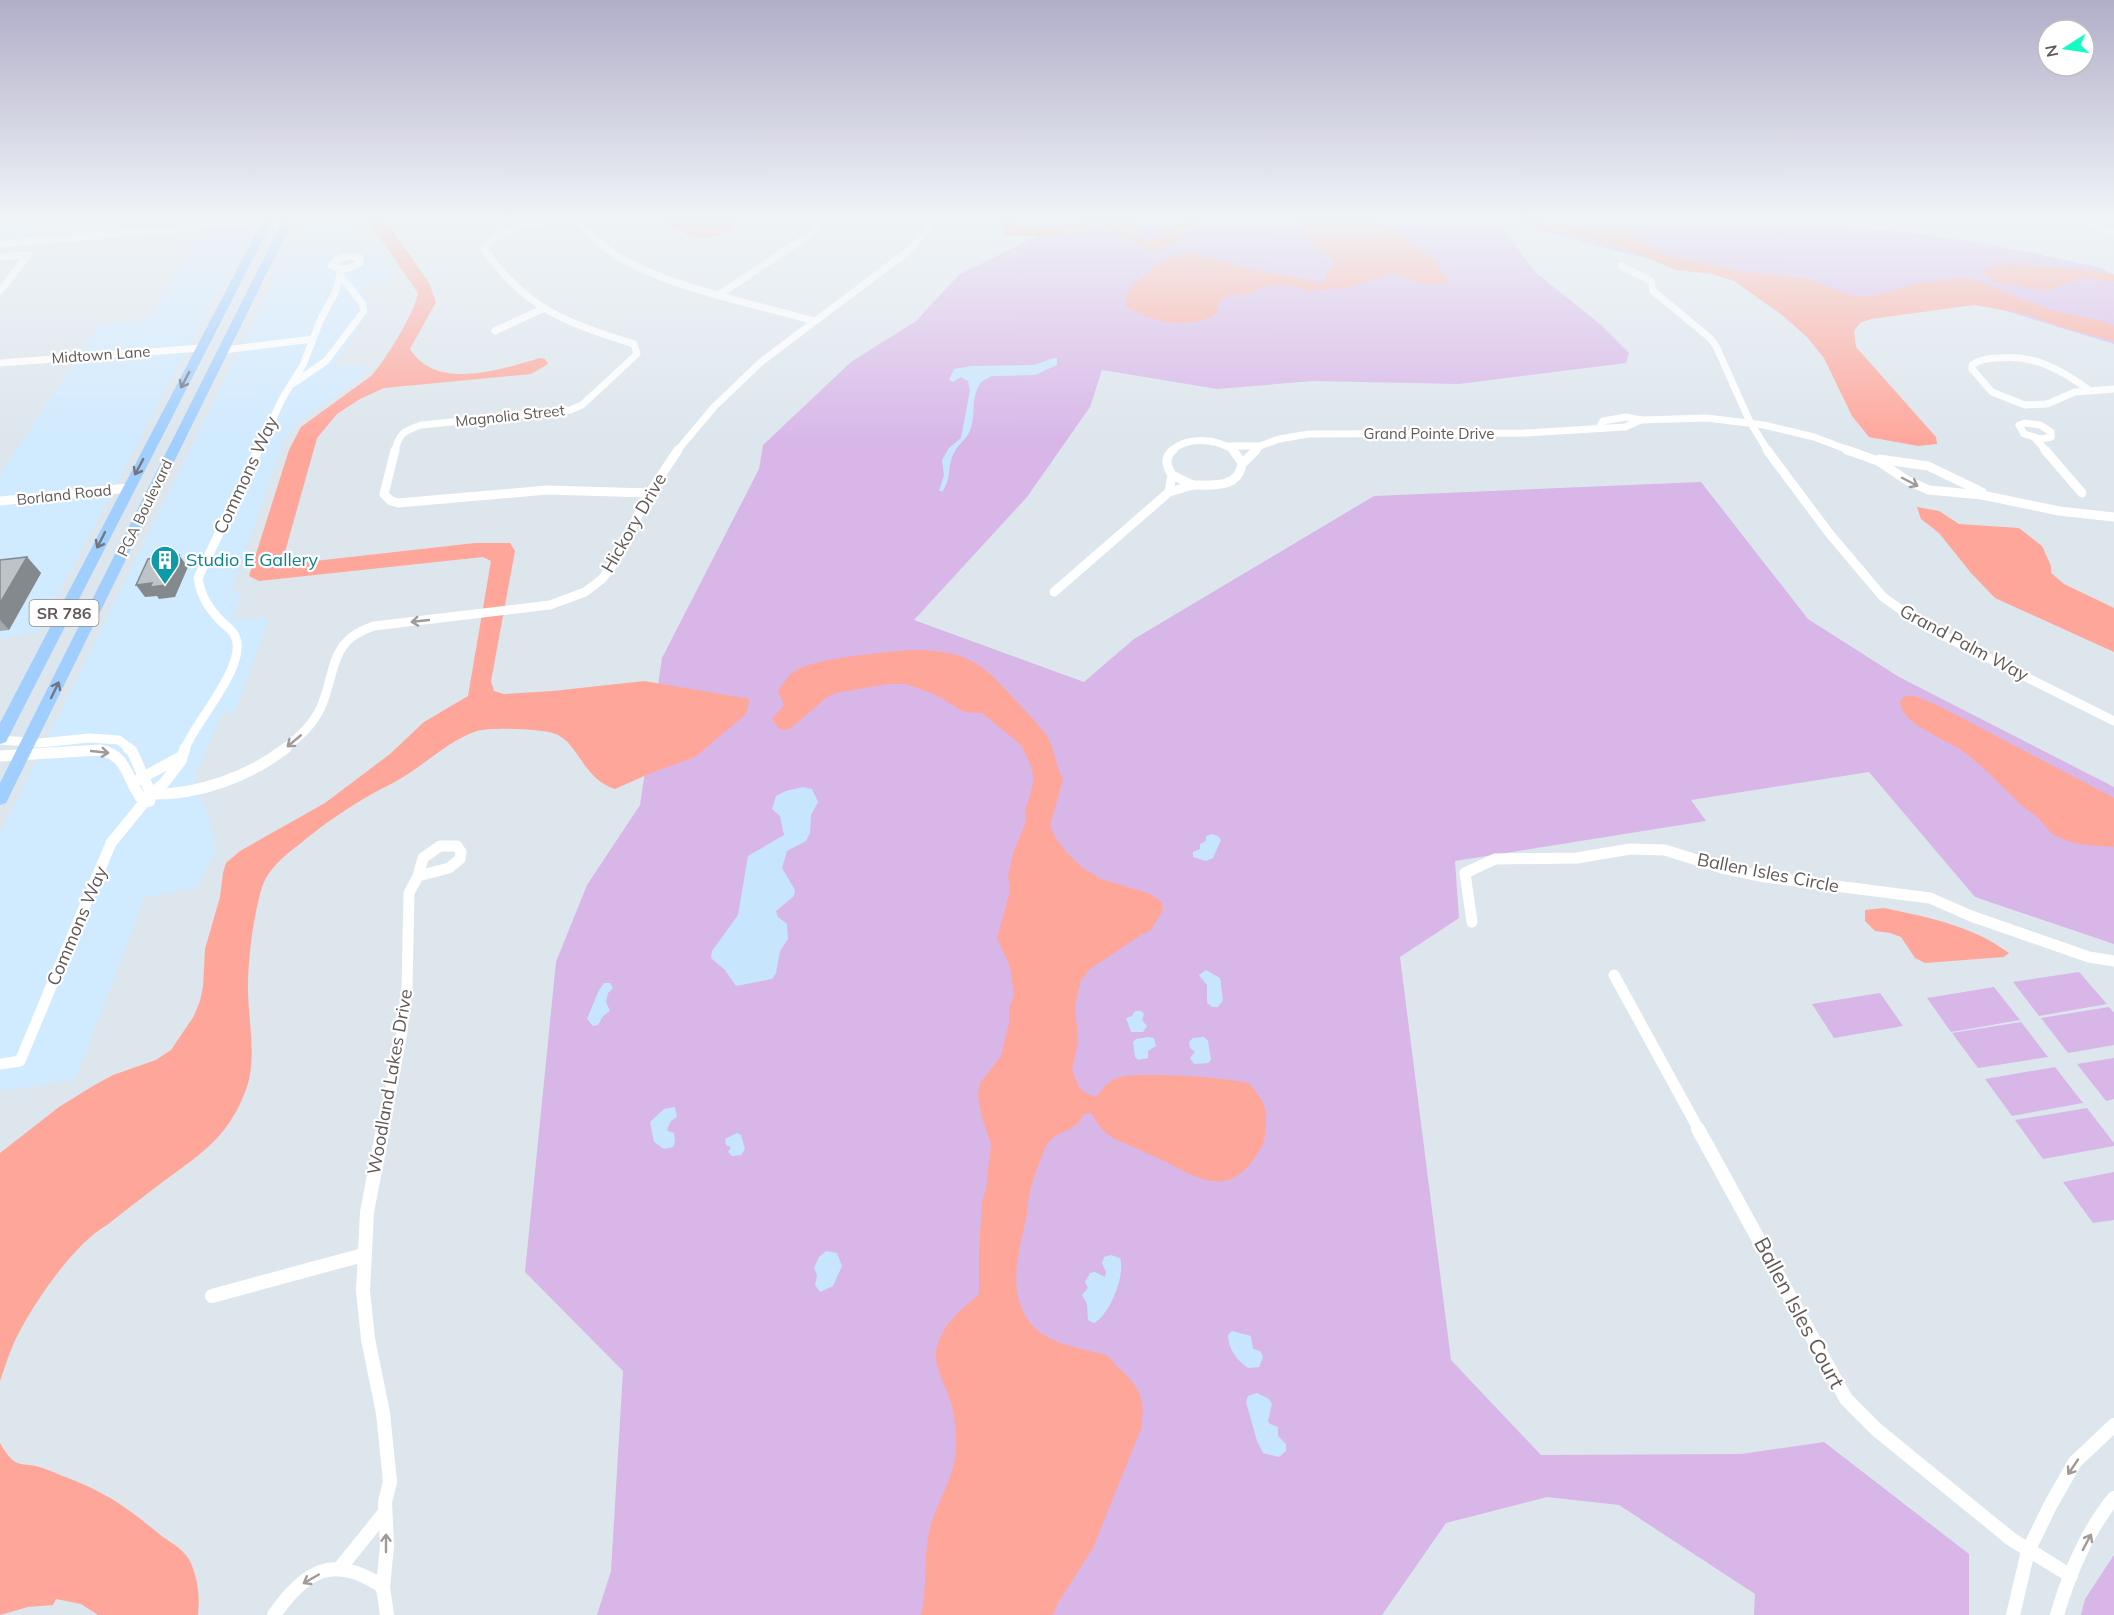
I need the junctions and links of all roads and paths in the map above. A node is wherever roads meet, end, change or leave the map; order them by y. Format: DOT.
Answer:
graph roads {
  1 [pos="231,291"];
  2 [pos="242,291"];
  3 [pos="252,291"];
  4 [pos="336,291"];
  5 [pos="354,291"];
  6 [pos="517,291"];
  7 [pos="711,291"];
  8 [pos="724,291"];
  9 [pos="854,291"];
  10 [pos="1653,291"];
  11 [pos="720,294"];
  12 [pos="542,309"];
  13 [pos="814,321"];
  14 [pos="495,331"];
  15 [pos="313,339"];
  16 [pos="225,347"];
  17 [pos="201,348"];
  18 [pos="0,363"];
  19 [pos="291,385"];
  20 [pos="2114,389"];
  21 [pos="2089,390"];
  22 [pos="2025,405"];
  23 [pos="188,422"];
  24 [pos="1750,422"];
  25 [pos="2030,423"];
  26 [pos="2035,438"];
  27 [pos="1224,445"];
  28 [pos="1260,446"];
  29 [pos="1859,454"];
  30 [pos="1242,464"];
  31 [pos="1172,475"];
  32 [pos="1193,485"];
  33 [pos="128,488"];
  34 [pos="1169,492"];
  35 [pos="2082,493"];
  36 [pos="649,494"];
  37 [pos="1994,497"];
  38 [pos="0,501"];
  39 [pos="2114,517"];
  40 [pos="1054,591"];
  41 [pos="2114,721"];
  42 [pos="0,739"];
  43 [pos="26,748"];
  44 [pos="183,755"];
  45 [pos="0,756"];
  46 [pos="142,778"];
  47 [pos="131,784"];
  48 [pos="147,798"];
  49 [pos="0,800"];
  50 [pos="418,876"];
  51 [pos="1472,922"];
  52 [pos="2114,961"];
  53 [pos="1614,975"];
  54 [pos="0,1065"];
  55 [pos="363,1255"];
  56 [pos="212,1296"];
  57 [pos="2114,1425"];
  58 [pos="2114,1498"];
  59 [pos="385,1512"];
  60 [pos="2028,1551"];
  61 [pos="340,1568"];
  62 [pos="2071,1576"];
  63 [pos="383,1587"];
  64 [pos="274,1615"];
  65 [pos="387,1615"];
  66 [pos="2013,1615"];
  67 [pos="2057,1615"];
  1 -- 17 [label="main road, PGA Boulevard / SR 786"];
  2 -- 16 [label="main road"];
  3 -- 16 [label="main road, PGA Boulevard / SR 786"];
  4 -- 15 [label="street, Commons Way"];
  5 -- 19 [label="street, Commons Way"];
  6 -- 12 [label="street, Magnolia Street"];
  7 -- 11 [label="street"];
  8 -- 11 [label="street"];
  9 -- 13 [label="street, Hickory Drive"];
  10 -- 24 [label="street, Grand Palm Way"];
  11 -- 13 [label="street"];
  12 -- 14 [label="street"];
  12 -- 36 [label="street, Magnolia Street"];
  13 -- 36 [label="street, Hickory Drive"];
  15 -- 16 [label="street"];
  15 -- 19 [label="street, Commons Way"];
  16 -- 23 [label="main road, PGA Boulevard / SR 786"];
  17 -- 18 [label="street, Midtown Lane"];
  17 -- 23 [label="main road"];
  17 -- 33 [label="main road, PGA Boulevard / SR 786, one-way"];
  19 -- 44 [label="street, Commons Way"];
  20 -- 21 [label="street"];
  21 -- 22 [label="street"];
  21 -- 22 [label="street"];
  22 -- 25 [label="street"];
  43 -- 23 [label="main road, PGA Boulevard / SR 786, one-way"];
  24 -- 28 [label="street, Grand Pointe Drive"];
  24 -- 29 [label="street, Grand Pointe Drive"];
  24 -- 41 [label="street, Grand Palm Way"];
  25 -- 26 [label="street"];
  25 -- 26 [label="street"];
  26 -- 35 [label="street"];
  27 -- 28 [label="street, Grand Pointe Drive"];
  27 -- 30 [label="street"];
  27 -- 31 [label="street, Grand Pointe Drive"];
  28 -- 30 [label="street, Grand Pointe Drive"];
  29 -- 37 [label="street"];
  29 -- 37 [label="street, one-way"];
  30 -- 32 [label="street, Grand Pointe Drive"];
  31 -- 32 [label="street, Grand Pointe Drive"];
  31 -- 34 [label="street, Grand Pointe Drive"];
  32 -- 34 [label="street, Grand Pointe Drive"];
  33 -- 38 [label="street, Borland Road"];
  33 -- 42 [label="main road, PGA Boulevard / SR 786, one-way"];
  34 -- 40 [label="street, Grand Pointe Drive"];
  36 -- 48 [label="street, Hickory Drive, one-way"];
  37 -- 39 [label="street"];
  42 -- 43 [label="street"];
  43 -- 45 [label="street"];
  43 -- 46 [label="street"];
  43 -- 47 [label="street, one-way"];
  43 -- 49 [label="main road, PGA Boulevard / SR 786"];
  44 -- 46 [label="street"];
  44 -- 48 [label="street, Commons Way"];
  46 -- 47 [label="street"];
  46 -- 48 [label="street"];
  47 -- 48 [label="street"];
  48 -- 54 [label="street, Commons Way"];
  50 -- 55 [label="street, Woodland Lakes Drive"];
  51 -- 52 [label="street, Ballen Isles Circle"];
  53 -- 60 [label="street, Ballen Isles Court"];
  55 -- 56 [label="street"];
  55 -- 59 [label="street, Woodland Lakes Drive"];
  57 -- 60 [label="street, one-way"];
  62 -- 58 [label="street, one-way"];
  59 -- 61 [label="street, Woodland Lakes Drive"];
  63 -- 59 [label="street, Woodland Lakes Drive, one-way"];
  60 -- 62 [label="street, Ballen Isles Court"];
  60 -- 66 [label="street"];
  61 -- 63 [label="street"];
  61 -- 64 [label="street, one-way"];
  62 -- 67 [label="street"];
  63 -- 65 [label="street, Woodland Lakes Drive"];
}
